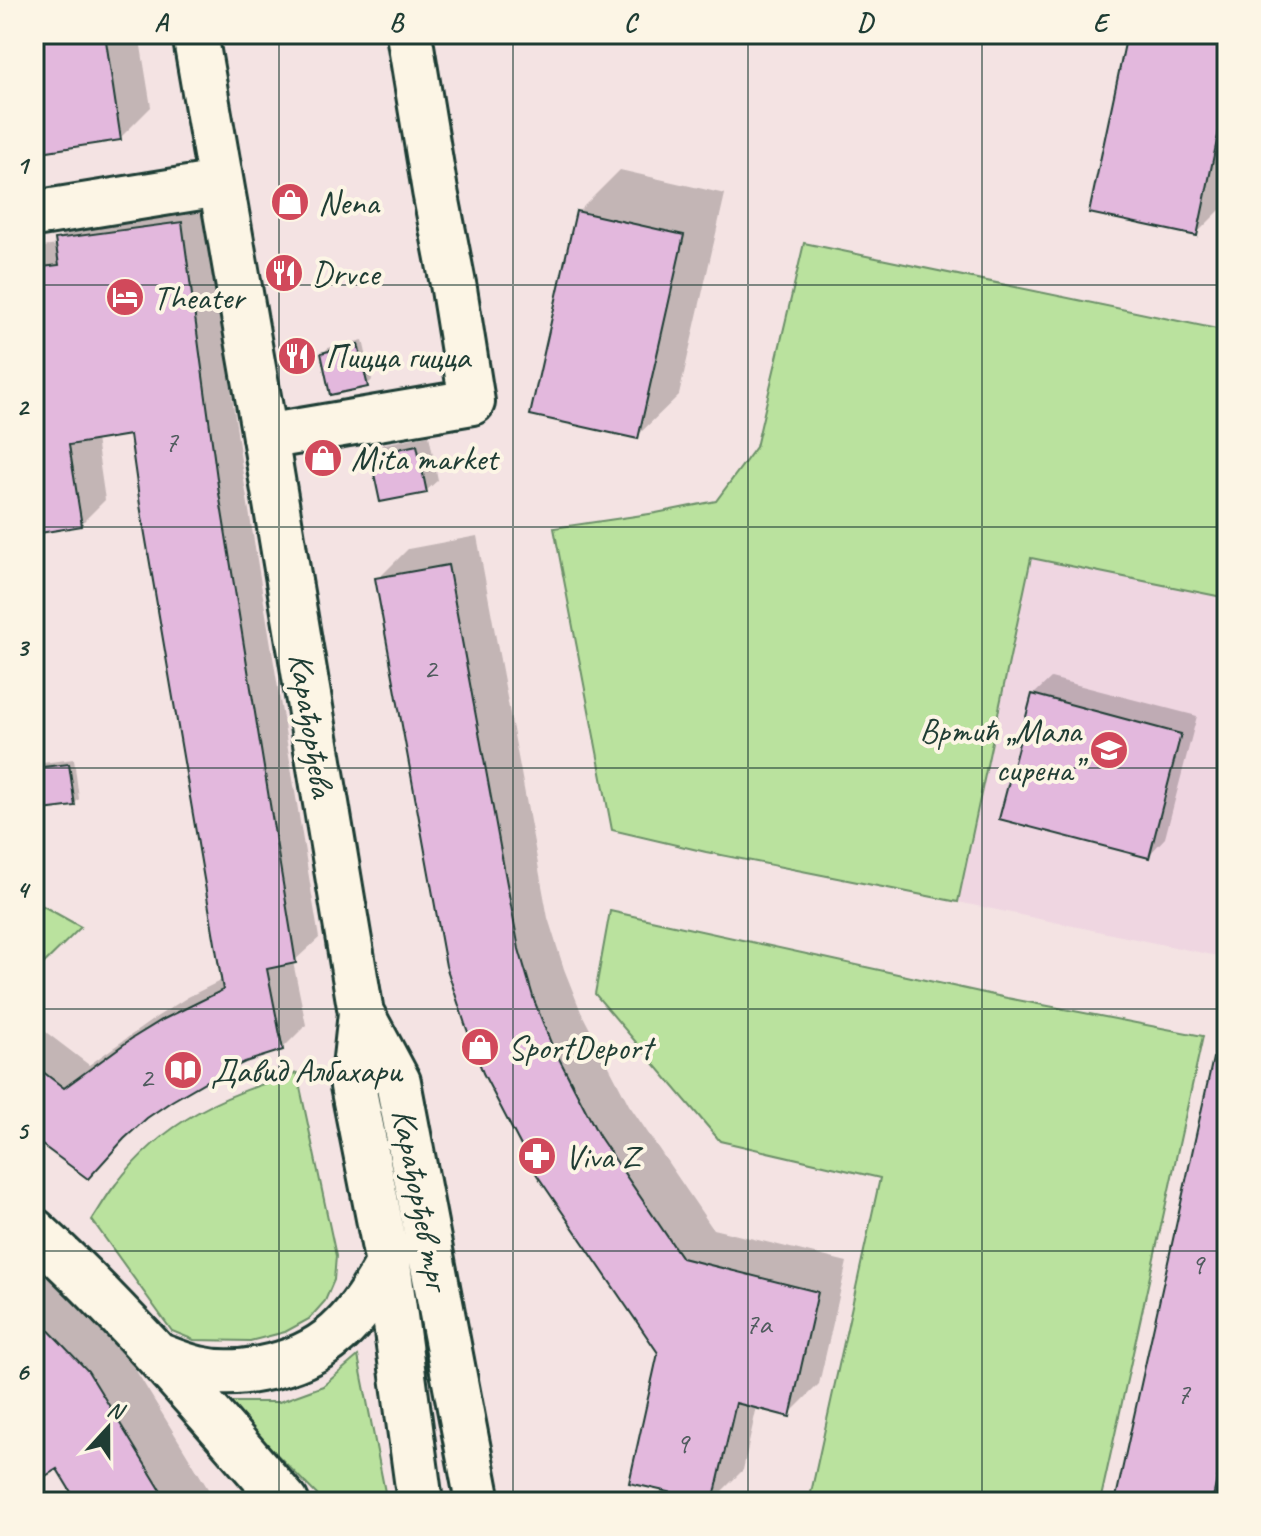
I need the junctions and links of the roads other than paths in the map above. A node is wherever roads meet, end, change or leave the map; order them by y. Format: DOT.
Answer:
graph roads {
  1 [pos="195,34"];
  2 [pos="409,34"];
  3 [pos="219,184"];
  4 [pos="34,214"];
  5 [pos="265,437"];
  6 [pos="361,1013"];
  7 [pos="37,1234"];
  8 [pos="388,1264"];
  9 [pos="157,1355"];
  10 [pos="286,1502"];
  11 [pos="420,1502"];
  12 [pos="478,1502"];
  1 -- 3 [label="main road, Карађорђева"];
  2 -- 5 [label="main road"];
  3 -- 4 [label="main road"];
  3 -- 5 [label="main road, Карађорђева"];
  5 -- 6 [label="main road, Карађорђева"];
  6 -- 8 [label="main road, Карађорђев трг"];
  6 -- 12 [label="main road, Карађорђев трг"];
  7 -- 9 [label="main road"];
  8 -- 9 [label="main road"];
  8 -- 11 [label="main road, Карађорђев трг"];
  9 -- 10 [label="main road"];
}
